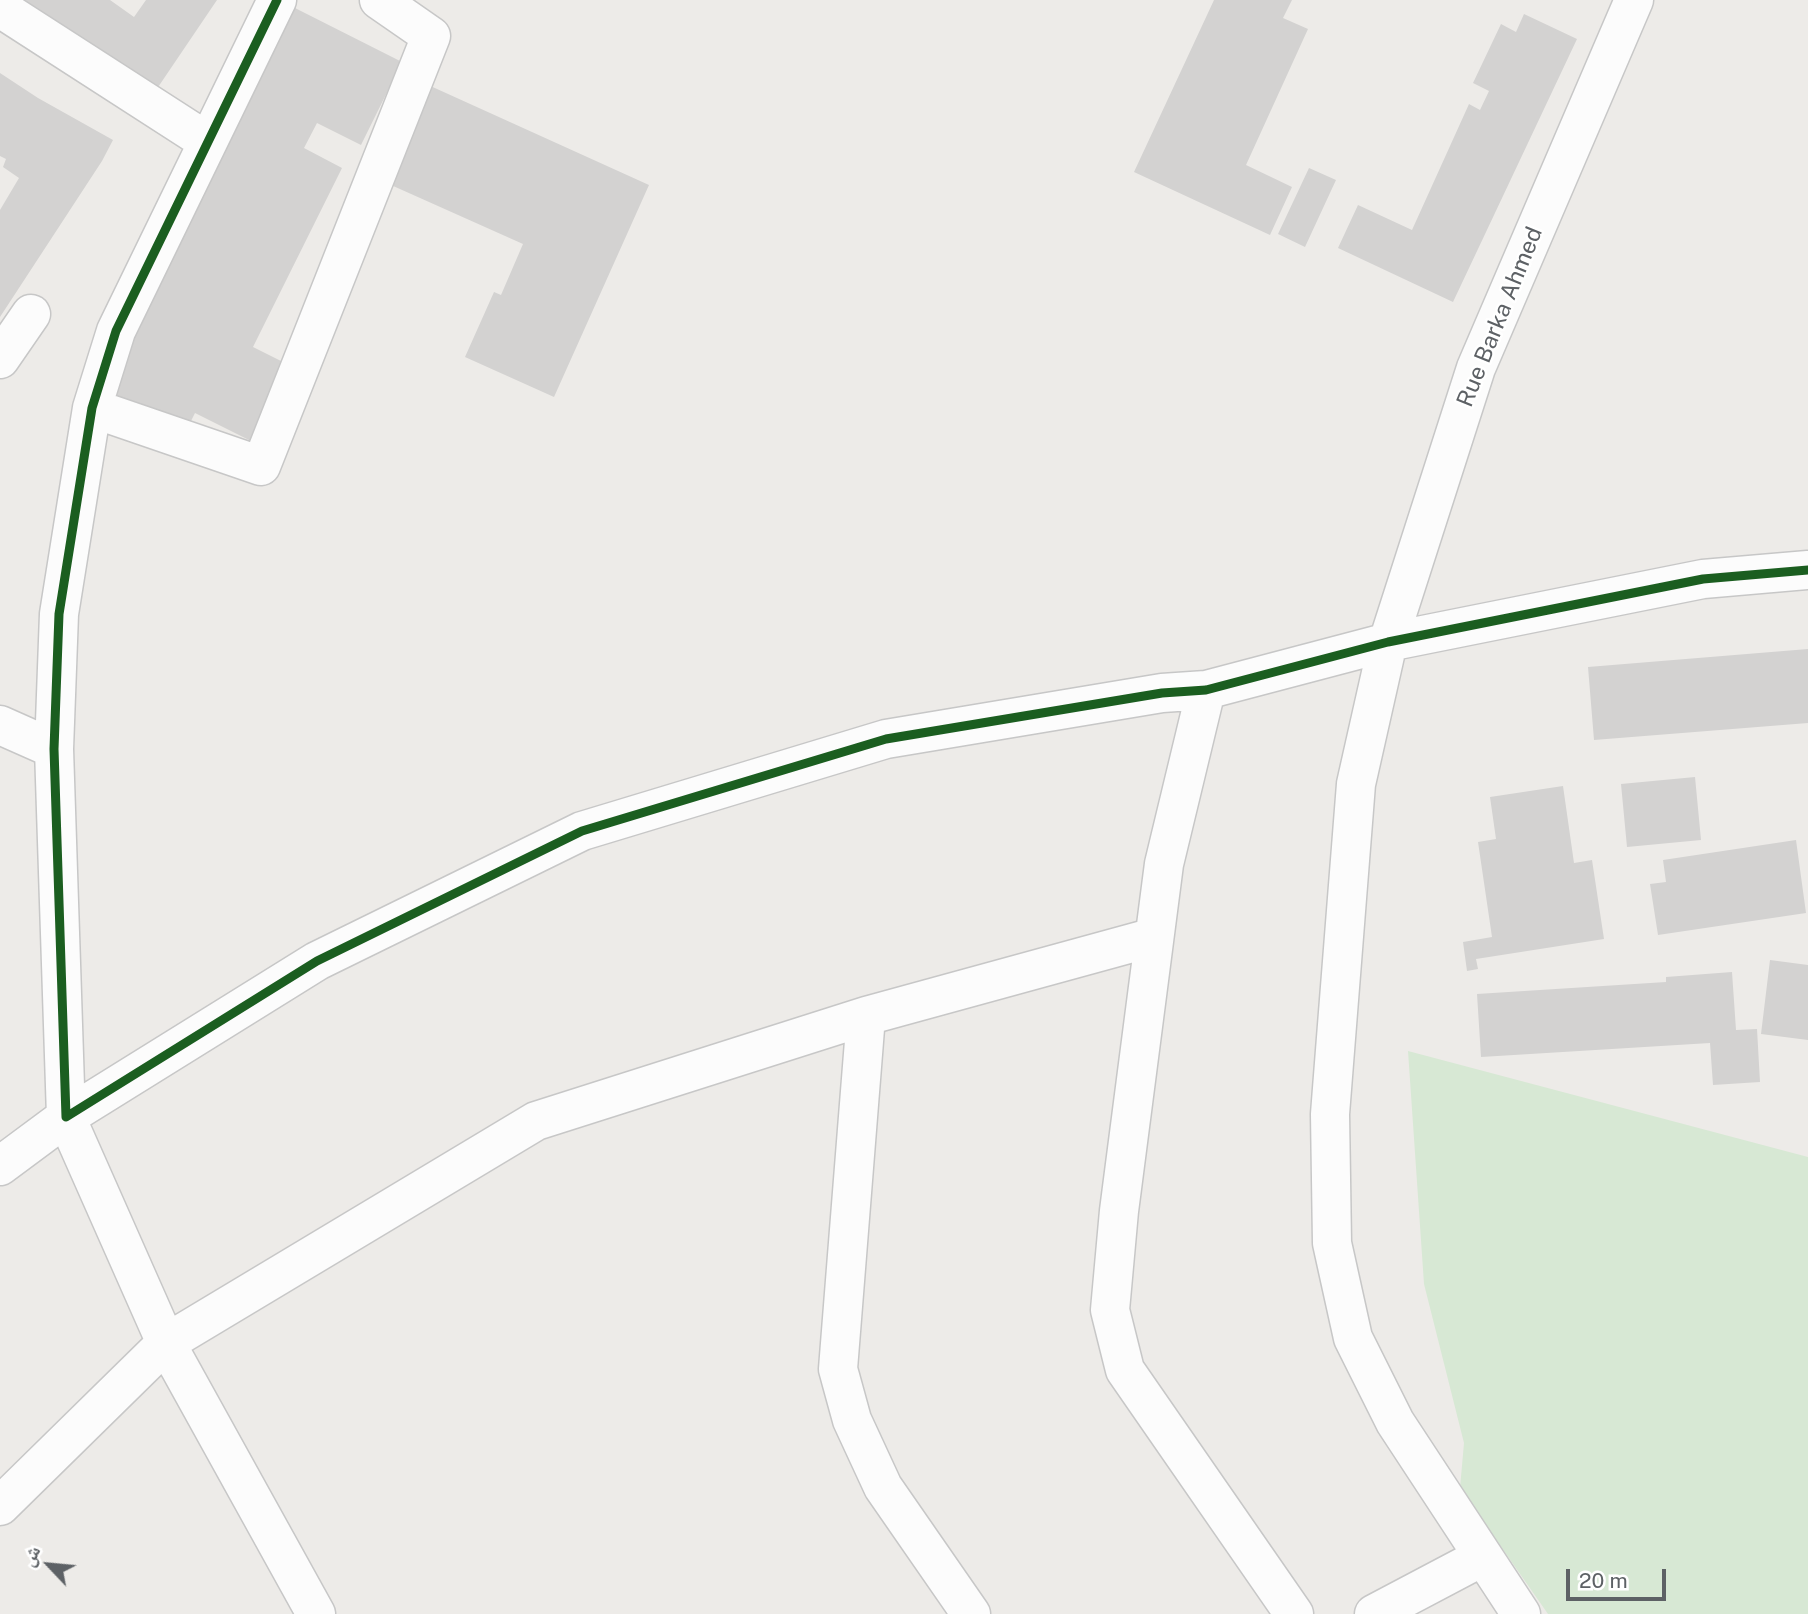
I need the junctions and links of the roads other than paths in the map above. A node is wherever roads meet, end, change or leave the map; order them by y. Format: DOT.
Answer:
graph roads {
  1 [pos="277,0"];
  2 [pos="379,0"];
  3 [pos="1634,0"];
  4 [pos="0,8"];
  5 [pos="208,142"];
  6 [pos="31,314"];
  7 [pos="0,359"];
  8 [pos="92,408"];
  9 [pos="1808,570"];
  10 [pos="1388,642"];
  11 [pos="1206,690"];
  12 [pos="0,724"];
  13 [pos="54,749"];
  14 [pos="1154,937"];
  15 [pos="866,1016"];
  16 [pos="66,1117"];
  17 [pos="0,1166"];
  18 [pos="166,1343"];
  19 [pos="0,1507"];
  20 [pos="1482,1557"];
  21 [pos="304,1608"];
  22 [pos="971,1614"];
  23 [pos="1294,1614"];
  24 [pos="1374,1614"];
  25 [pos="1521,1614"];
  1 -- 5 [label="street"];
  2 -- 8 [label="street"];
  3 -- 10 [label="street, Rue Barka Ahmed"];
  4 -- 5 [label="street"];
  5 -- 8 [label="street"];
  6 -- 7 [label="street"];
  8 -- 13 [label="street"];
  9 -- 10 [label="street"];
  10 -- 11 [label="street"];
  10 -- 20 [label="street, Rue Barka Ahmed"];
  11 -- 14 [label="street"];
  11 -- 16 [label="street"];
  12 -- 13 [label="street"];
  13 -- 16 [label="street"];
  14 -- 15 [label="street"];
  14 -- 23 [label="street"];
  15 -- 18 [label="street"];
  15 -- 22 [label="street"];
  16 -- 17 [label="street"];
  16 -- 18 [label="street"];
  18 -- 19 [label="street"];
  18 -- 21 [label="street"];
  20 -- 24 [label="street"];
  20 -- 25 [label="street, Rue Barka Ahmed"];
}
